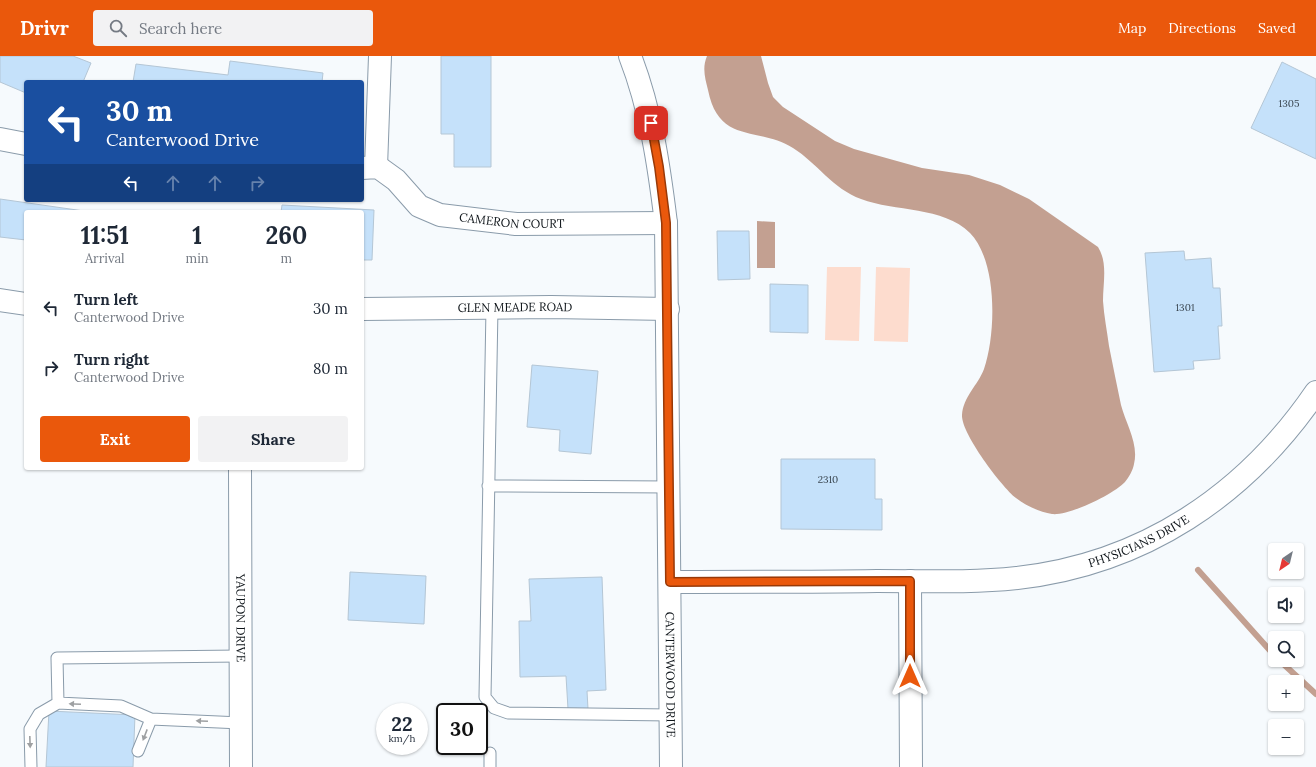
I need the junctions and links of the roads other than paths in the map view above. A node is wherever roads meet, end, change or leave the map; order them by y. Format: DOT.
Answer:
graph roads {
  1 [pos="380,56"];
  2 [pos="630,56"];
  3 [pos="0,139"];
  4 [pos="24,144"];
  5 [pos="369,167"];
  6 [pos="666,223"];
  7 [pos="0,300"];
  8 [pos="24,304"];
  9 [pos="492,308"];
  10 [pos="364,309"];
  11 [pos="668,309"];
  12 [pos="1316,392"];
  13 [pos="240,470"];
  14 [pos="488,486"];
  15 [pos="669,487"];
  16 [pos="910,581"];
  17 [pos="670,582"];
  18 [pos="240,656"];
  19 [pos="58,703"];
  20 [pos="671,715"];
  21 [pos="151,719"];
  22 [pos="241,723"];
  23 [pos="138,751"];
  24 [pos="490,753"];
  25 [pos="31,767"];
  26 [pos="241,767"];
  27 [pos="490,767"];
  28 [pos="671,767"];
  29 [pos="911,767"];
  1 -- 5 [label="street, CAMERON COURT"];
  2 -- 6 [label="street, CANTERWOOD DRIVE"];
  3 -- 4 [label="street"];
  5 -- 6 [label="street, CAMERON COURT"];
  6 -- 11 [label="street, CANTERWOOD DRIVE"];
  7 -- 8 [label="street"];
  9 -- 10 [label="street, GLEN MEADE ROAD"];
  9 -- 11 [label="street, GLEN MEADE ROAD"];
  9 -- 14 [label="lane"];
  11 -- 15 [label="street, CANTERWOOD DRIVE"];
  12 -- 16 [label="street, PHYSICIANS DRIVE"];
  13 -- 18 [label="street, YAUPON DRIVE"];
  14 -- 15 [label="lane"];
  14 -- 20 [label="lane"];
  15 -- 17 [label="street, CANTERWOOD DRIVE"];
  16 -- 17 [label="street"];
  16 -- 29 [label="street"];
  17 -- 20 [label="street, CANTERWOOD DRIVE"];
  18 -- 19 [label="lane"];
  18 -- 22 [label="street, YAUPON DRIVE"];
  21 -- 19 [label="lane, one-way"];
  19 -- 25 [label="lane, one-way"];
  20 -- 28 [label="street, CANTERWOOD DRIVE"];
  22 -- 21 [label="lane, one-way"];
  21 -- 23 [label="lane, one-way"];
  22 -- 26 [label="street, YAUPON DRIVE"];
  24 -- 27 [label="lane"];
}
